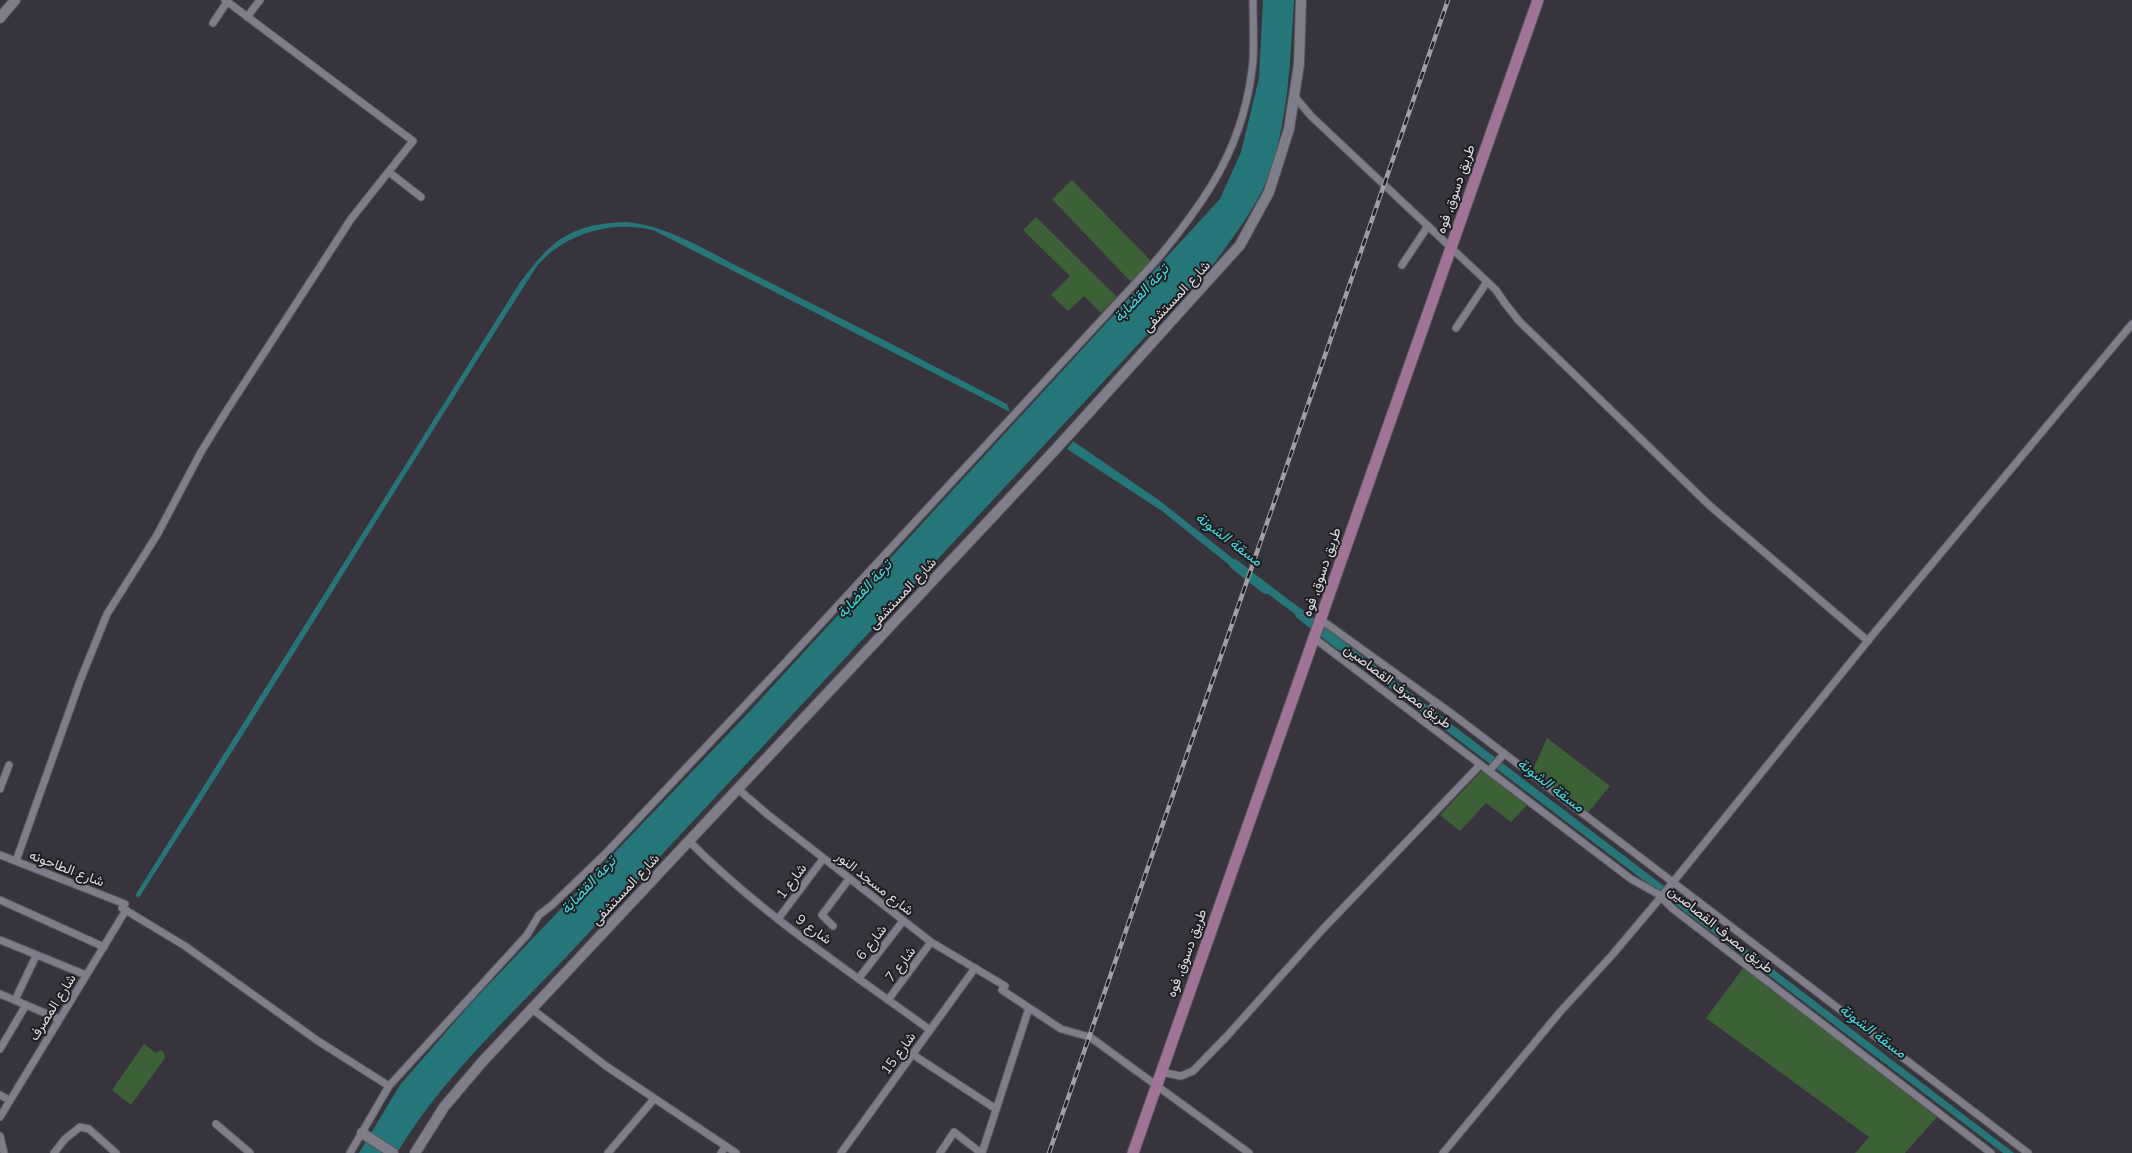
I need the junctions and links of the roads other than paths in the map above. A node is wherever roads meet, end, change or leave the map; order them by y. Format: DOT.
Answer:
graph roads {
  1 [pos="15,0"];
  2 [pos="239,0"];
  3 [pos="260,0"];
  4 [pos="1253,0"];
  5 [pos="1301,0"];
  6 [pos="1538,0"];
  7 [pos="226,1"];
  8 [pos="234,7"];
  9 [pos="248,17"];
  10 [pos="0,18"];
  11 [pos="213,23"];
  12 [pos="1296,97"];
  13 [pos="389,172"];
  14 [pos="421,197"];
  15 [pos="1428,226"];
  16 [pos="1451,246"];
  17 [pos="1402,265"];
  18 [pos="1487,282"];
  19 [pos="2132,324"];
  20 [pos="1456,328"];
  21 [pos="1320,619"];
  22 [pos="1314,638"];
  23 [pos="1868,641"];
  24 [pos="1436,702"];
  25 [pos="1423,721"];
  26 [pos="1504,754"];
  27 [pos="9,765"];
  28 [pos="1480,765"];
  29 [pos="1489,771"];
  30 [pos="0,789"];
  31 [pos="738,789"];
  32 [pos="689,841"];
  33 [pos="0,855"];
  34 [pos="823,859"];
  35 [pos="16,861"];
  36 [pos="849,879"];
  37 [pos="1673,881"];
  38 [pos="1661,896"];
  39 [pos="0,900"];
  40 [pos="124,907"];
  41 [pos="778,918"];
  42 [pos="903,921"];
  43 [pos="833,926"];
  44 [pos="1,942"];
  45 [pos="931,942"];
  46 [pos="104,947"];
  47 [pos="36,956"];
  48 [pos="975,968"];
  49 [pos="86,976"];
  50 [pos="859,978"];
  51 [pos="0,994"];
  52 [pos="15,1000"];
  53 [pos="888,1000"];
  54 [pos="26,1005"];
  55 [pos="1029,1008"];
  56 [pos="532,1009"];
  57 [pos="59,1019"];
  58 [pos="930,1030"];
  59 [pos="0,1049"];
  60 [pos="912,1054"];
  61 [pos="1160,1072"];
  62 [pos="1156,1085"];
  63 [pos="389,1086"];
  64 [pos="0,1096"];
  65 [pos="654,1098"];
  66 [pos="9,1100"];
  67 [pos="996,1109"];
  68 [pos="0,1117"];
  69 [pos="216,1124"];
  70 [pos="364,1134"];
  71 [pos="0,1136"];
  72 [pos="726,1146"];
  73 [pos="2,1147"];
  74 [pos="54,1153"];
  75 [pos="116,1153"];
  76 [pos="250,1153"];
  77 [pos="350,1153"];
  78 [pos="393,1153"];
  79 [pos="415,1153"];
  80 [pos="608,1153"];
  81 [pos="721,1153"];
  82 [pos="736,1153"];
  83 [pos="841,1153"];
  84 [pos="940,1153"];
  85 [pos="982,1153"];
  86 [pos="1133,1153"];
  87 [pos="1249,1153"];
  88 [pos="1443,1153"];
  89 [pos="1991,1153"];
  90 [pos="2028,1153"];
  1 -- 10 [label="main road"];
  2 -- 8 [label="street"];
  3 -- 9 [label="street"];
  4 -- 63 [label="street"];
  5 -- 12 [label="main road, شارع المستشفى"];
  6 -- 16 [label="main road, طريق دسوق, فوه"];
  7 -- 8 [label="street"];
  7 -- 11 [label="street"];
  8 -- 9 [label="street"];
  9 -- 13 [label="street"];
  12 -- 15 [label="street"];
  12 -- 31 [label="main road, شارع المستشفى"];
  13 -- 14 [label="street"];
  13 -- 35 [label="street"];
  15 -- 16 [label="street"];
  15 -- 17 [label="street"];
  16 -- 18 [label="street"];
  16 -- 21 [label="main road, طريق دسوق, فوه"];
  18 -- 20 [label="street"];
  18 -- 23 [label="street"];
  19 -- 23 [label="street"];
  21 -- 22 [label="main road, طريق دسوق, فوه"];
  21 -- 24 [label="street"];
  22 -- 25 [label="street, طريق مصرف القصاصين"];
  22 -- 61 [label="main road, طريق دسوق, فوه"];
  23 -- 37 [label="street"];
  24 -- 25 [label="street"];
  24 -- 26 [label="street"];
  25 -- 28 [label="street, طريق مصرف القصاصين"];
  26 -- 29 [label="street"];
  26 -- 37 [label="street"];
  27 -- 30 [label="street"];
  28 -- 29 [label="street, طريق مصرف القصاصين"];
  28 -- 61 [label="street"];
  29 -- 38 [label="street, طريق مصرف القصاصين"];
  31 -- 32 [label="main road, شارع المستشفى"];
  31 -- 34 [label="street, شارع مسجد النور"];
  32 -- 41 [label="street, شارع 9"];
  32 -- 56 [label="main road, شارع المستشفى"];
  33 -- 35 [label="street, شارع الطاحونه"];
  34 -- 36 [label="street, شارع مسجد النور"];
  34 -- 41 [label="street, شارع 1"];
  35 -- 40 [label="street, شارع الطاحونه"];
  36 -- 42 [label="street, شارع مسجد النور"];
  36 -- 43 [label="street"];
  37 -- 38 [label="street"];
  37 -- 90 [label="street"];
  38 -- 88 [label="street"];
  38 -- 89 [label="street, طريق مصرف القصاصين"];
  39 -- 46 [label="street"];
  40 -- 46 [label="street, شارع المصرف"];
  40 -- 63 [label="street, شارع الطاحونه"];
  41 -- 50 [label="street, شارع 9"];
  42 -- 45 [label="street, شارع مسجد النور"];
  42 -- 50 [label="street, شارع 6"];
  44 -- 47 [label="street"];
  45 -- 48 [label="street, شارع مسجد النور"];
  45 -- 53 [label="street, شارع 7"];
  46 -- 49 [label="street, شارع المصرف"];
  47 -- 49 [label="street"];
  47 -- 52 [label="street"];
  48 -- 55 [label="street, شارع مسجد النور"];
  48 -- 58 [label="street, شارع 15"];
  49 -- 57 [label="street, شارع المصرف"];
  50 -- 53 [label="street, شارع 9"];
  51 -- 52 [label="street"];
  52 -- 54 [label="street"];
  53 -- 58 [label="street, شارع 9"];
  54 -- 57 [label="street"];
  54 -- 59 [label="street"];
  55 -- 62 [label="street, شارع مسجد النور"];
  55 -- 67 [label="street"];
  56 -- 65 [label="street"];
  56 -- 79 [label="main road, شارع المستشفى"];
  57 -- 66 [label="street, شارع المصرف"];
  58 -- 60 [label="street, شارع 15"];
  60 -- 67 [label="street"];
  60 -- 83 [label="street, شارع 15"];
  61 -- 62 [label="main road, طريق دسوق, فوه"];
  62 -- 86 [label="main road, طريق دسوق, فوه"];
  62 -- 87 [label="street, شارع مسجد النور"];
  63 -- 70 [label="street"];
  64 -- 66 [label="street"];
  65 -- 72 [label="street"];
  65 -- 80 [label="street"];
  66 -- 68 [label="street, شارع المصرف"];
  67 -- 85 [label="street"];
  69 -- 76 [label="street"];
  70 -- 77 [label="street"];
  70 -- 78 [label="main road"];
  71 -- 73 [label="street"];
  72 -- 81 [label="street"];
  72 -- 82 [label="street"];
  74 -- 75 [label="street"];
  84 -- 85 [label="street"];
}
